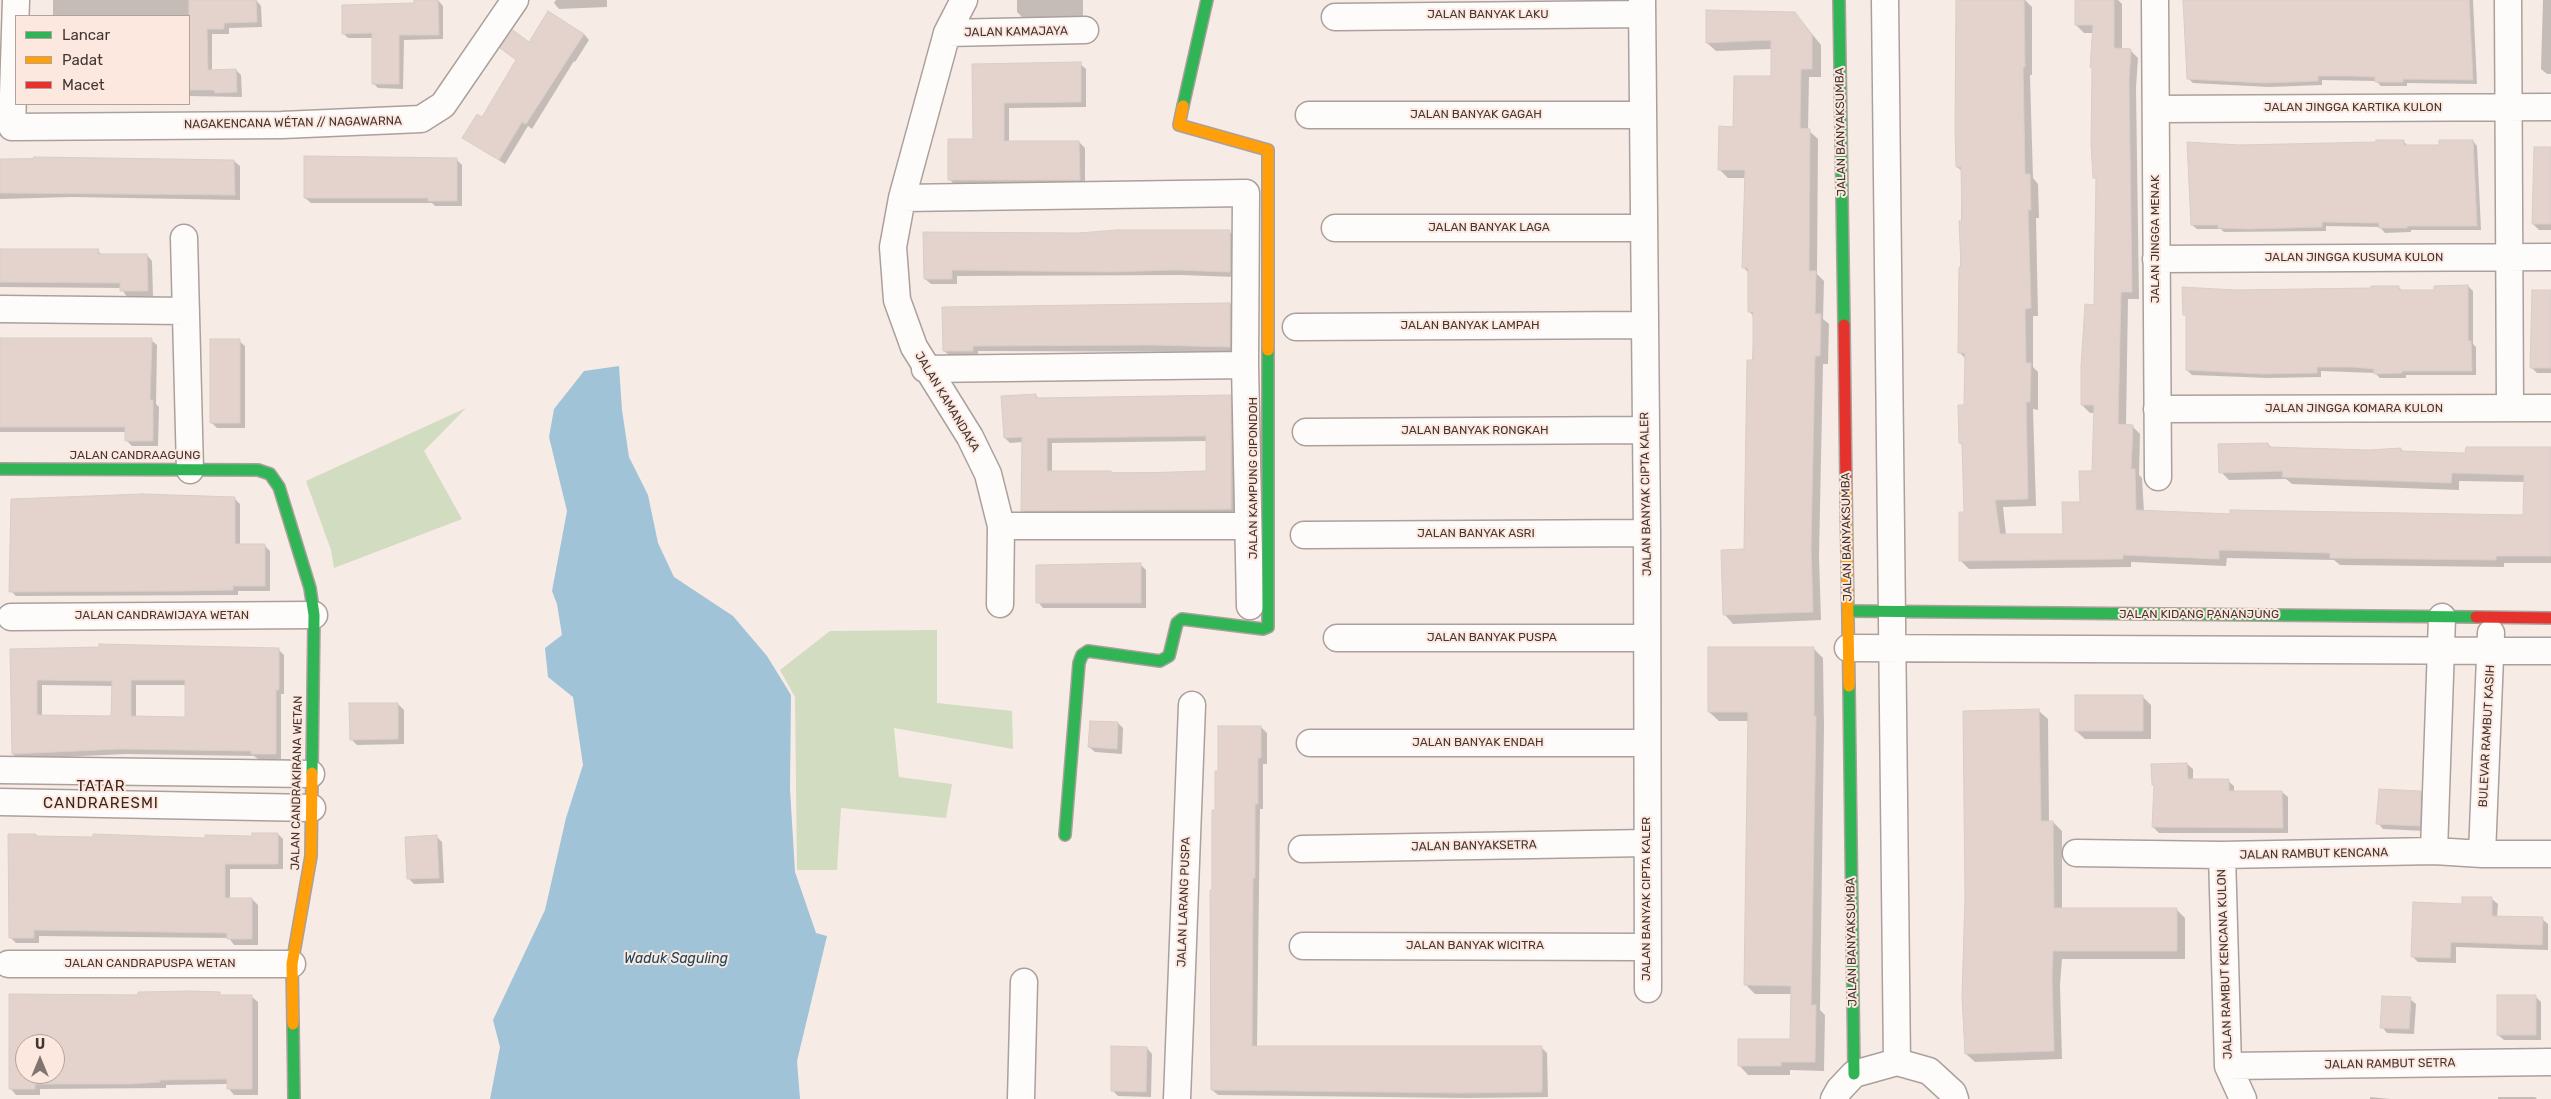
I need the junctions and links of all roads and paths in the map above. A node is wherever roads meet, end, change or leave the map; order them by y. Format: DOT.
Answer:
graph roads {
  1 [pos="16,0"];
  2 [pos="514,0"];
  3 [pos="964,0"];
  4 [pos="1207,0"];
  5 [pos="1839,0"];
  6 [pos="1885,0"];
  7 [pos="2156,0"];
  8 [pos="2508,0"];
  9 [pos="1642,7"];
  10 [pos="16,15"];
  11 [pos="1335,16"];
  12 [pos="1085,30"];
  13 [pos="15,32"];
  14 [pos="947,34"];
  15 [pos="2509,107"];
  16 [pos="2551,107"];
  17 [pos="2156,109"];
  18 [pos="1309,115"];
  19 [pos="1643,115"];
  20 [pos="902,198"];
  21 [pos="1335,228"];
  22 [pos="1643,228"];
  23 [pos="184,238"];
  24 [pos="2551,256"];
  25 [pos="2509,257"];
  26 [pos="2156,259"];
  27 [pos="0,309"];
  28 [pos="186,311"];
  29 [pos="1644,325"];
  30 [pos="1296,327"];
  31 [pos="1245,365"];
  32 [pos="926,368"];
  33 [pos="2510,408"];
  34 [pos="2551,408"];
  35 [pos="2157,409"];
  36 [pos="1644,430"];
  37 [pos="1306,432"];
  38 [pos="0,469"];
  39 [pos="190,470"];
  40 [pos="270,474"];
  41 [pos="2158,477"];
  42 [pos="1001,526"];
  43 [pos="1248,526"];
  44 [pos="1647,533"];
  45 [pos="1304,536"];
  46 [pos="1000,604"];
  47 [pos="1250,606"];
  48 [pos="1848,611"];
  49 [pos="1892,612"];
  50 [pos="314,615"];
  51 [pos="11,617"];
  52 [pos="2442,617"];
  53 [pos="2491,617"];
  54 [pos="2551,618"];
  55 [pos="1337,638"];
  56 [pos="1647,638"];
  57 [pos="1848,648"];
  58 [pos="1892,648"];
  59 [pos="2440,650"];
  60 [pos="2491,650"];
  61 [pos="2551,651"];
  62 [pos="1192,705"];
  63 [pos="1310,743"];
  64 [pos="1646,743"];
  65 [pos="0,770"];
  66 [pos="311,774"];
  67 [pos="0,802"];
  68 [pos="312,808"];
  69 [pos="1065,835"];
  70 [pos="1647,843"];
  71 [pos="1302,849"];
  72 [pos="2434,851"];
  73 [pos="2076,853"];
  74 [pos="2482,854"];
  75 [pos="2551,854"];
  76 [pos="2222,855"];
  77 [pos="1303,946"];
  78 [pos="1647,947"];
  79 [pos="8,964"];
  80 [pos="292,964"];
  81 [pos="1024,982"];
  82 [pos="1648,989"];
  83 [pos="1897,1062"];
  84 [pos="2551,1062"];
  85 [pos="2228,1066"];
  86 [pos="1854,1074"];
  87 [pos="294,1099"];
  88 [pos="1021,1099"];
  89 [pos="1177,1099"];
  90 [pos="1834,1099"];
  91 [pos="1955,1099"];
  92 [pos="2243,1099"];
  1 -- 10 [label="street, NAGAKENCANA WÉTAN // NAGAWARNA"];
  2 -- 13 [label="street, NAGAKENCANA WÉTAN // NAGAWARNA"];
  3 -- 14 [label="street, JALAN KAMANDAKA"];
  4 -- 69 [label="street, JALAN KAMPUNG CIPONDOH"];
  5 -- 48 [label="street, JALAN BANYAKSUMBA"];
  6 -- 49 [label="street"];
  7 -- 17 [label="street, JALAN JINGGA MENAK"];
  8 -- 15 [label="street"];
  9 -- 11 [label="street, JALAN BANYAK LAKU"];
  9 -- 19 [label="street, JALAN BANYAK CIPTA KALER"];
  12 -- 14 [label="street, JALAN KAMAJAYA"];
  14 -- 20 [label="street, JALAN KAMANDAKA"];
  15 -- 16 [label="street, JALAN JINGGA KARTIKA KULON"];
  15 -- 17 [label="street, JALAN JINGGA KARTIKA KULON"];
  15 -- 25 [label="street"];
  17 -- 26 [label="street, JALAN JINGGA MENAK"];
  18 -- 19 [label="street, JALAN BANYAK GAGAH"];
  19 -- 22 [label="street, JALAN BANYAK CIPTA KALER"];
  20 -- 31 [label="street"];
  20 -- 32 [label="street, JALAN KAMANDAKA"];
  21 -- 22 [label="street, JALAN BANYAK LAGA"];
  22 -- 29 [label="street, JALAN BANYAK CIPTA KALER"];
  23 -- 28 [label="street"];
  24 -- 25 [label="street, JALAN JINGGA KUSUMA KULON"];
  25 -- 26 [label="street, JALAN JINGGA KUSUMA KULON"];
  25 -- 33 [label="street"];
  26 -- 35 [label="street, JALAN JINGGA MENAK"];
  27 -- 28 [label="street"];
  28 -- 39 [label="street"];
  29 -- 30 [label="street, JALAN BANYAK LAMPAH"];
  29 -- 36 [label="street, JALAN BANYAK CIPTA KALER"];
  31 -- 32 [label="street"];
  31 -- 43 [label="street"];
  32 -- 42 [label="street, JALAN KAMANDAKA"];
  33 -- 34 [label="street, JALAN JINGGA KOMARA KULON"];
  33 -- 35 [label="street, JALAN JINGGA KOMARA KULON"];
  35 -- 41 [label="street, JALAN JINGGA MENAK"];
  36 -- 37 [label="street, JALAN BANYAK RONGKAH"];
  36 -- 44 [label="street, JALAN BANYAK CIPTA KALER"];
  38 -- 39 [label="street, JALAN CANDRAAGUNG"];
  39 -- 40 [label="street, JALAN CANDRAAGUNG"];
  40 -- 50 [label="street, JALAN CANDRAKIRANA WETAN"];
  42 -- 43 [label="street"];
  42 -- 46 [label="street, JALAN KAMANDAKA"];
  43 -- 47 [label="street"];
  44 -- 45 [label="street, JALAN BANYAK ASRI"];
  44 -- 56 [label="street, JALAN BANYAK CIPTA KALER"];
  48 -- 49 [label="street, JALAN KIDANG PANANJUNG"];
  48 -- 57 [label="street, JALAN BANYAKSUMBA"];
  49 -- 52 [label="street, JALAN KIDANG PANANJUNG"];
  49 -- 58 [label="street"];
  50 -- 51 [label="street, JALAN CANDRAWIJAYA WETAN"];
  50 -- 66 [label="street, JALAN CANDRAKIRANA WETAN"];
  52 -- 53 [label="street, JALAN KIDANG PANANJUNG"];
  52 -- 59 [label="street"];
  53 -- 54 [label="street, JALAN KIDANG PANANJUNG"];
  53 -- 60 [label="street, BULEVAR RAMBUT KASIH"];
  55 -- 56 [label="street, JALAN BANYAK PUSPA"];
  56 -- 64 [label="street, JALAN BANYAK CIPTA KALER"];
  57 -- 58 [label="street"];
  57 -- 86 [label="street, JALAN BANYAKSUMBA"];
  58 -- 59 [label="street"];
  58 -- 83 [label="street"];
  59 -- 60 [label="street"];
  59 -- 72 [label="street"];
  60 -- 61 [label="street"];
  60 -- 74 [label="street, BULEVAR RAMBUT KASIH"];
  62 -- 89 [label="street, JALAN LARANG PUSPA"];
  63 -- 64 [label="street, JALAN BANYAK ENDAH"];
  64 -- 70 [label="street, JALAN BANYAK CIPTA KALER"];
  65 -- 66 [label="street"];
  66 -- 68 [label="street, JALAN CANDRAKIRANA WETAN"];
  67 -- 68 [label="street"];
  68 -- 80 [label="street, JALAN CANDRAKIRANA WETAN"];
  70 -- 71 [label="street, JALAN BANYAKSETRA"];
  70 -- 78 [label="street, JALAN BANYAK CIPTA KALER"];
  72 -- 74 [label="street, JALAN RAMBUT KENCANA"];
  72 -- 76 [label="street, JALAN RAMBUT KENCANA"];
  73 -- 76 [label="street, JALAN RAMBUT KENCANA"];
  74 -- 75 [label="street, JALAN RAMBUT KENCANA"];
  76 -- 85 [label="street, JALAN RAMBUT KENCANA KULON"];
  77 -- 78 [label="street, JALAN BANYAK WICITRA"];
  78 -- 82 [label="street, JALAN BANYAK CIPTA KALER"];
  79 -- 80 [label="street, JALAN CANDRAPUSPA WETAN"];
  80 -- 87 [label="street, JALAN CANDRAKIRANA WETAN"];
  81 -- 88 [label="street"];
  83 -- 86 [label="street"];
  83 -- 91 [label="street"];
  84 -- 85 [label="street, JALAN RAMBUT SETRA"];
  85 -- 92 [label="street, JALAN RAMBUT KENCANA KULON"];
  86 -- 90 [label="street"];
}
